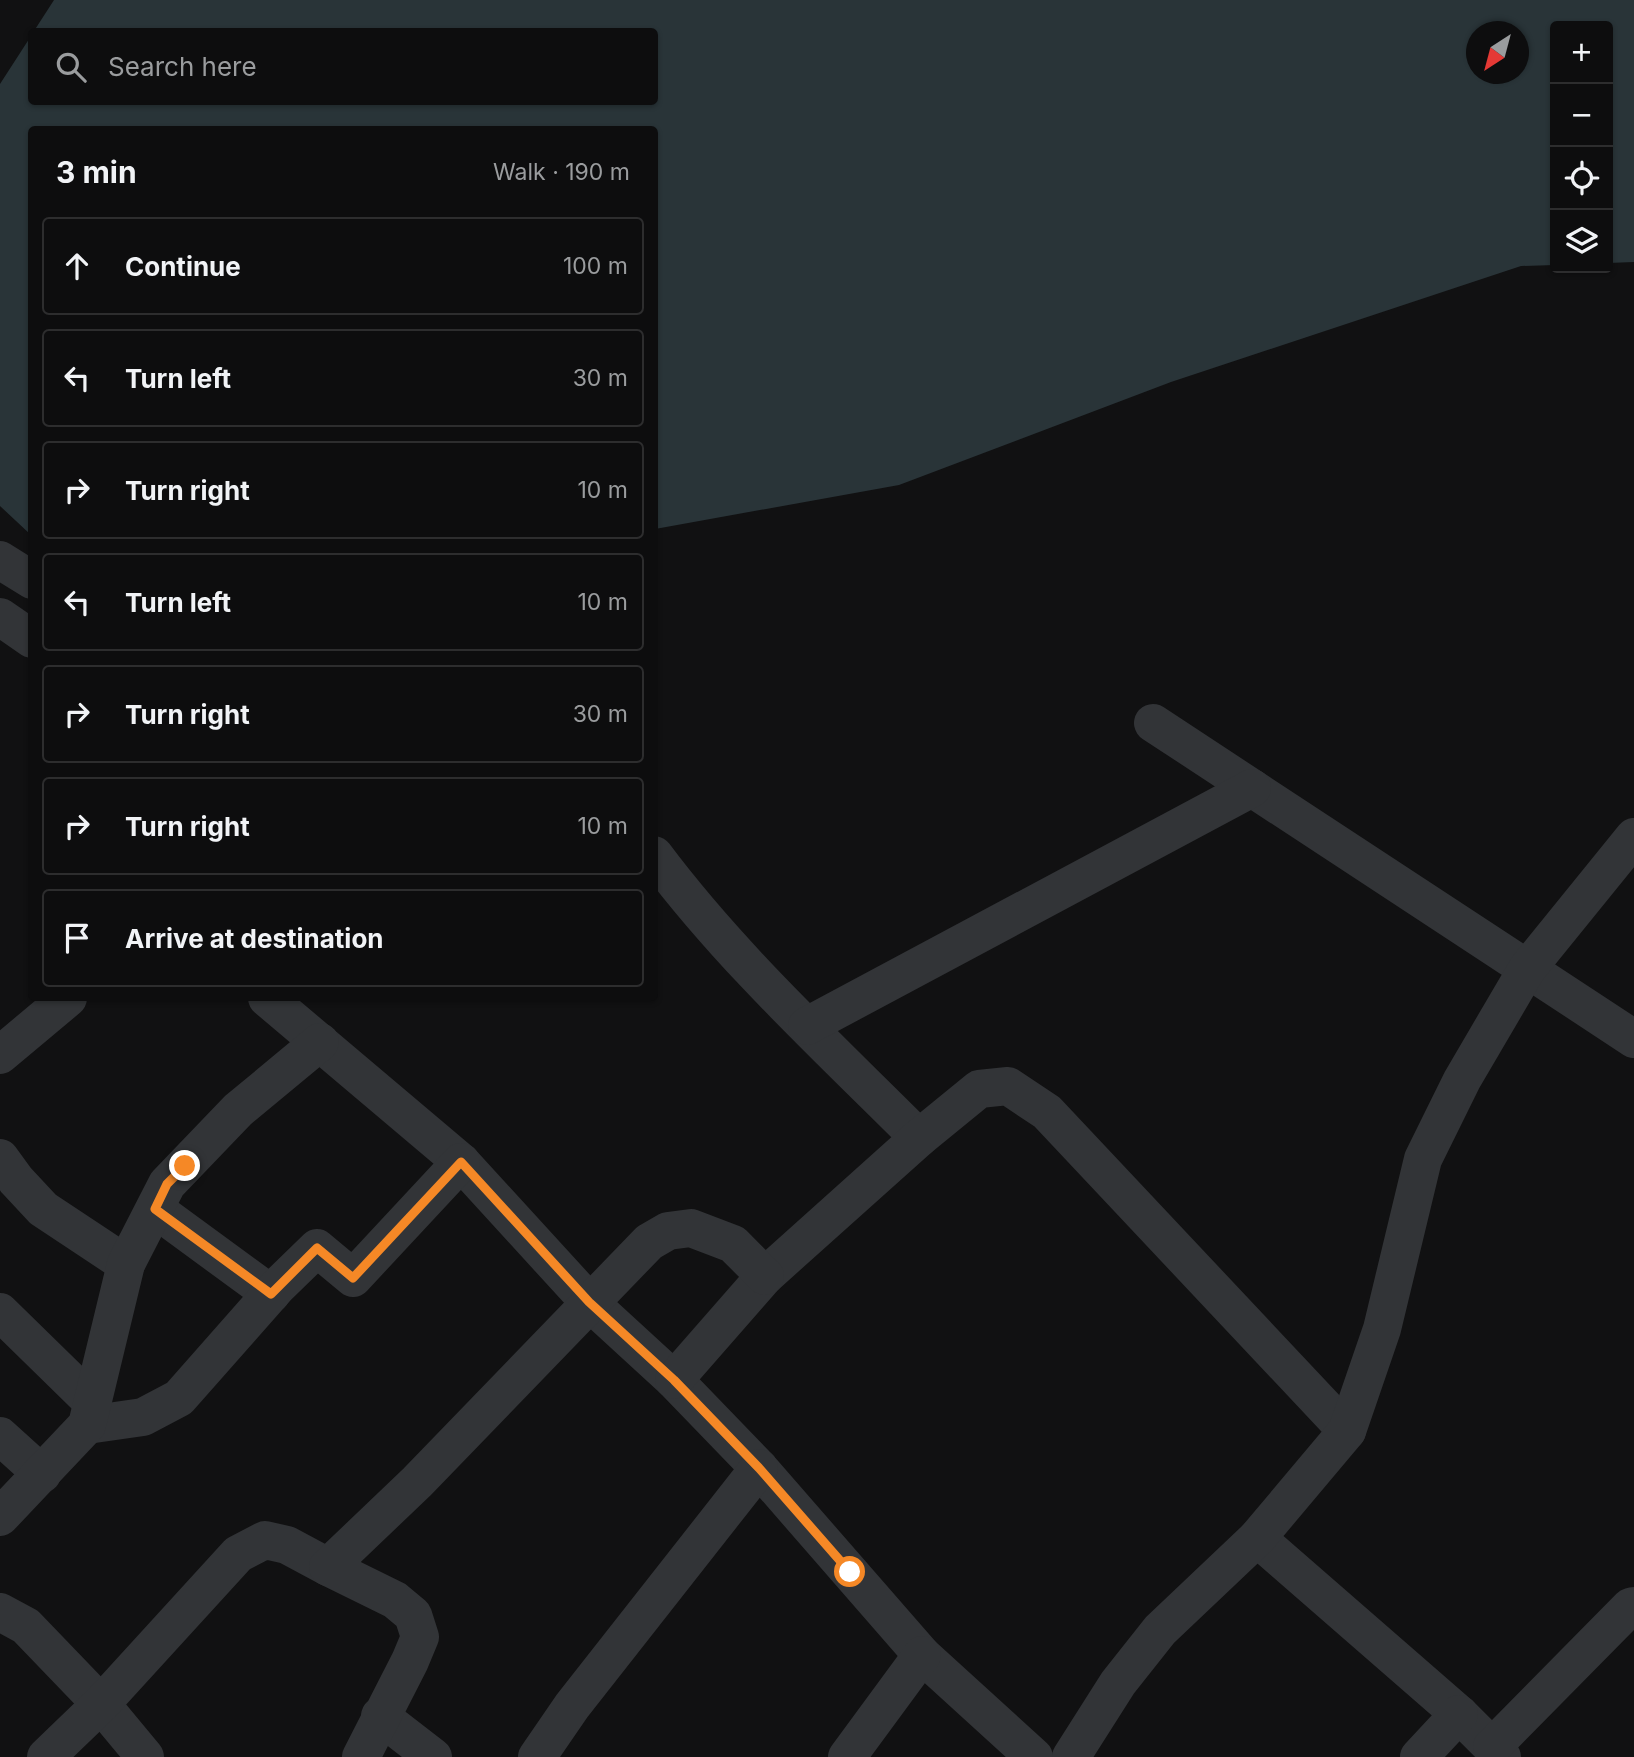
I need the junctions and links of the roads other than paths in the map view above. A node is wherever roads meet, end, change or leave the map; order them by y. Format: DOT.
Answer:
graph roads {
  1 [pos="0,560"];
  2 [pos="28,578"];
  3 [pos="0,617"];
  4 [pos="28,636"];
  5 [pos="1153,723"];
  6 [pos="1252,788"];
  7 [pos="1634,837"];
  8 [pos="658,860"];
  9 [pos="1527,968"];
  10 [pos="64,1001"];
  11 [pos="271,1001"];
  12 [pos="807,1027"];
  13 [pos="1634,1039"];
  14 [pos="320,1042"];
  15 [pos="0,1055"];
  16 [pos="919,1138"];
  17 [pos="0,1158"];
  18 [pos="461,1162"];
  19 [pos="155,1209"];
  20 [pos="126,1264"];
  21 [pos="765,1276"];
  22 [pos="271,1294"];
  23 [pos="589,1302"];
  24 [pos="0,1312"];
  25 [pos="674,1380"];
  26 [pos="90,1413"];
  27 [pos="1348,1431"];
  28 [pos="0,1436"];
  29 [pos="759,1468"];
  30 [pos="42,1474"];
  31 [pos="0,1517"];
  32 [pos="1257,1538"];
  33 [pos="328,1567"];
  34 [pos="1634,1606"];
  35 [pos="0,1612"];
  36 [pos="922,1655"];
  37 [pos="101,1704"];
  38 [pos="1459,1714"];
  39 [pos="380,1716"];
  40 [pos="1497,1752"];
  41 [pos="46,1757"];
  42 [pos="145,1757"];
  43 [pos="361,1757"];
  44 [pos="433,1757"];
  45 [pos="537,1757"];
  46 [pos="847,1757"];
  47 [pos="1034,1757"];
  48 [pos="1071,1757"];
  49 [pos="1419,1757"];
  1 -- 2 [label="street"];
  3 -- 4 [label="street"];
  5 -- 6 [label="street"];
  6 -- 9 [label="street"];
  6 -- 12 [label="street"];
  7 -- 9 [label="street"];
  8 -- 12 [label="street"];
  9 -- 13 [label="street"];
  9 -- 27 [label="street"];
  10 -- 15 [label="street"];
  11 -- 14 [label="street"];
  12 -- 16 [label="street"];
  14 -- 18 [label="street"];
  14 -- 19 [label="street"];
  16 -- 21 [label="street"];
  16 -- 27 [label="street"];
  17 -- 20 [label="street"];
  18 -- 22 [label="street"];
  18 -- 23 [label="street"];
  19 -- 20 [label="street"];
  19 -- 22 [label="street"];
  20 -- 26 [label="street"];
  21 -- 23 [label="street"];
  21 -- 25 [label="street"];
  22 -- 26 [label="street"];
  23 -- 25 [label="street"];
  23 -- 33 [label="street"];
  24 -- 26 [label="street"];
  25 -- 29 [label="street"];
  26 -- 30 [label="street"];
  27 -- 32 [label="street"];
  28 -- 30 [label="street"];
  29 -- 36 [label="street"];
  29 -- 45 [label="street"];
  30 -- 31 [label="street"];
  32 -- 38 [label="street"];
  32 -- 48 [label="street"];
  33 -- 37 [label="street"];
  33 -- 39 [label="street"];
  34 -- 40 [label="street"];
  35 -- 37 [label="street"];
  36 -- 46 [label="street"];
  36 -- 47 [label="street"];
  37 -- 41 [label="street"];
  37 -- 42 [label="street"];
  38 -- 40 [label="street"];
  38 -- 49 [label="street"];
  39 -- 43 [label="street"];
  39 -- 44 [label="street"];
}
